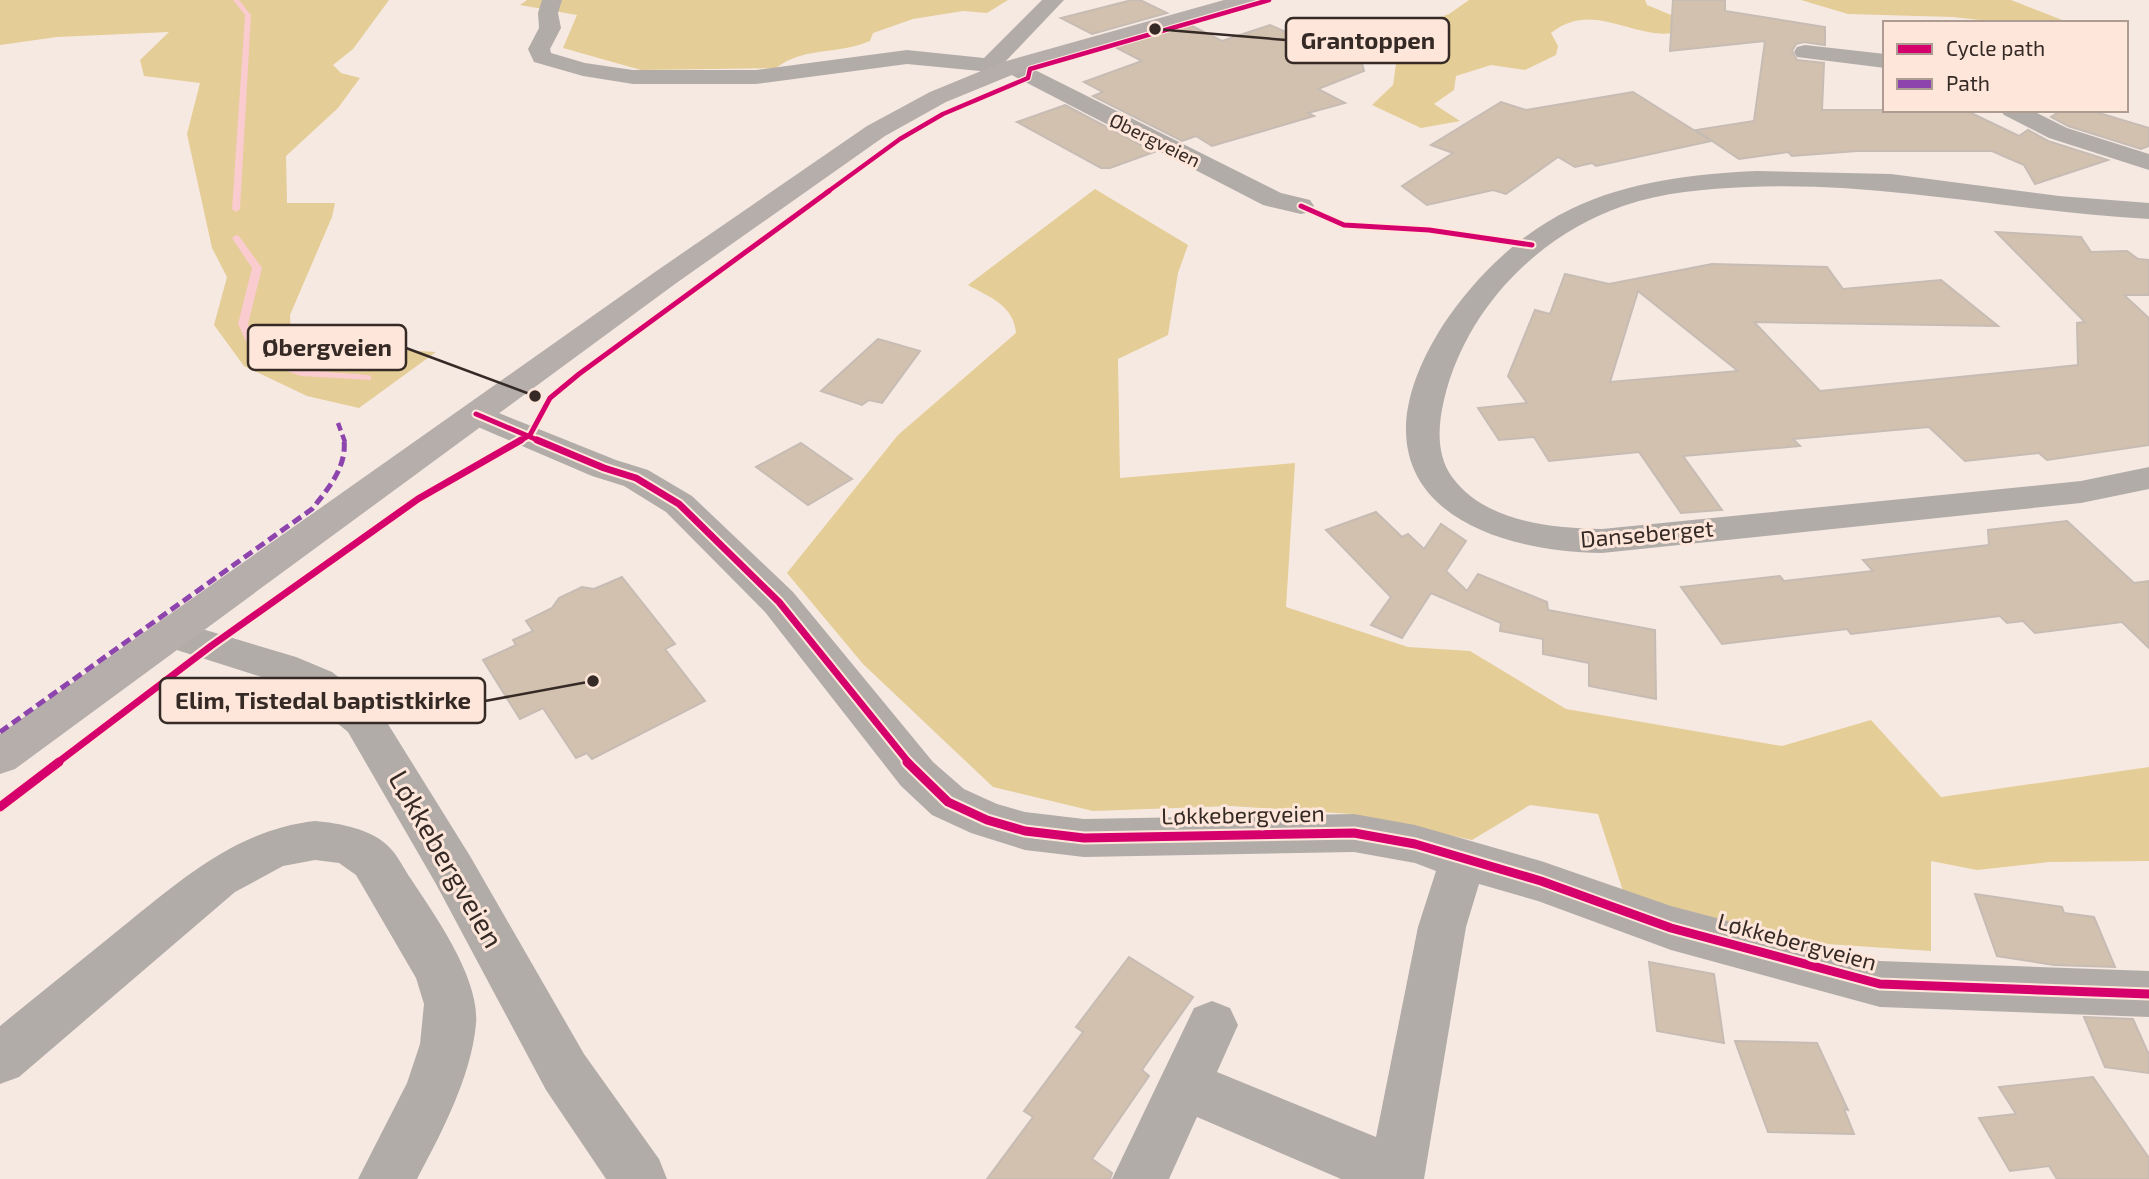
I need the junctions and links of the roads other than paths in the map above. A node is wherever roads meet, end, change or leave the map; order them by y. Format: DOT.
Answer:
graph roads {
  1 [pos="552,0"];
  2 [pos="1054,0"];
  3 [pos="1246,0"];
  4 [pos="1805,52"];
  5 [pos="1883,61"];
  6 [pos="997,68"];
  7 [pos="2015,112"];
  8 [pos="2149,162"];
  9 [pos="1301,206"];
  10 [pos="2149,211"];
  11 [pos="476,414"];
  12 [pos="2149,478"];
  13 [pos="172,634"];
  14 [pos="0,757"];
  15 [pos="1463,860"];
  16 [pos="2149,994"];
  17 [pos="1212,1026"];
  18 [pos="0,1059"];
  19 [pos="1184,1085"];
  20 [pos="1396,1177"];
  21 [pos="386,1179"];
  22 [pos="639,1179"];
  23 [pos="1140,1179"];
  1 -- 6 [label="street, Øbergveien"];
  2 -- 6 [label="street"];
  3 -- 6 [label="main road, Øbergveien"];
  4 -- 5 [label="street"];
  6 -- 9 [label="street, Øbergveien"];
  6 -- 11 [label="main road, Øbergveien"];
  7 -- 8 [label="street"];
  10 -- 12 [label="street, Danseberget"];
  11 -- 13 [label="main road, Øbergveien"];
  11 -- 15 [label="street, Løkkebergveien"];
  13 -- 14 [label="main road, Øbergveien"];
  13 -- 22 [label="street, Løkkebergveien"];
  15 -- 16 [label="street, Løkkebergveien"];
  15 -- 20 [label="street"];
  17 -- 19 [label="street"];
  18 -- 21 [label="street"];
  19 -- 20 [label="street"];
  19 -- 23 [label="street"];
}
